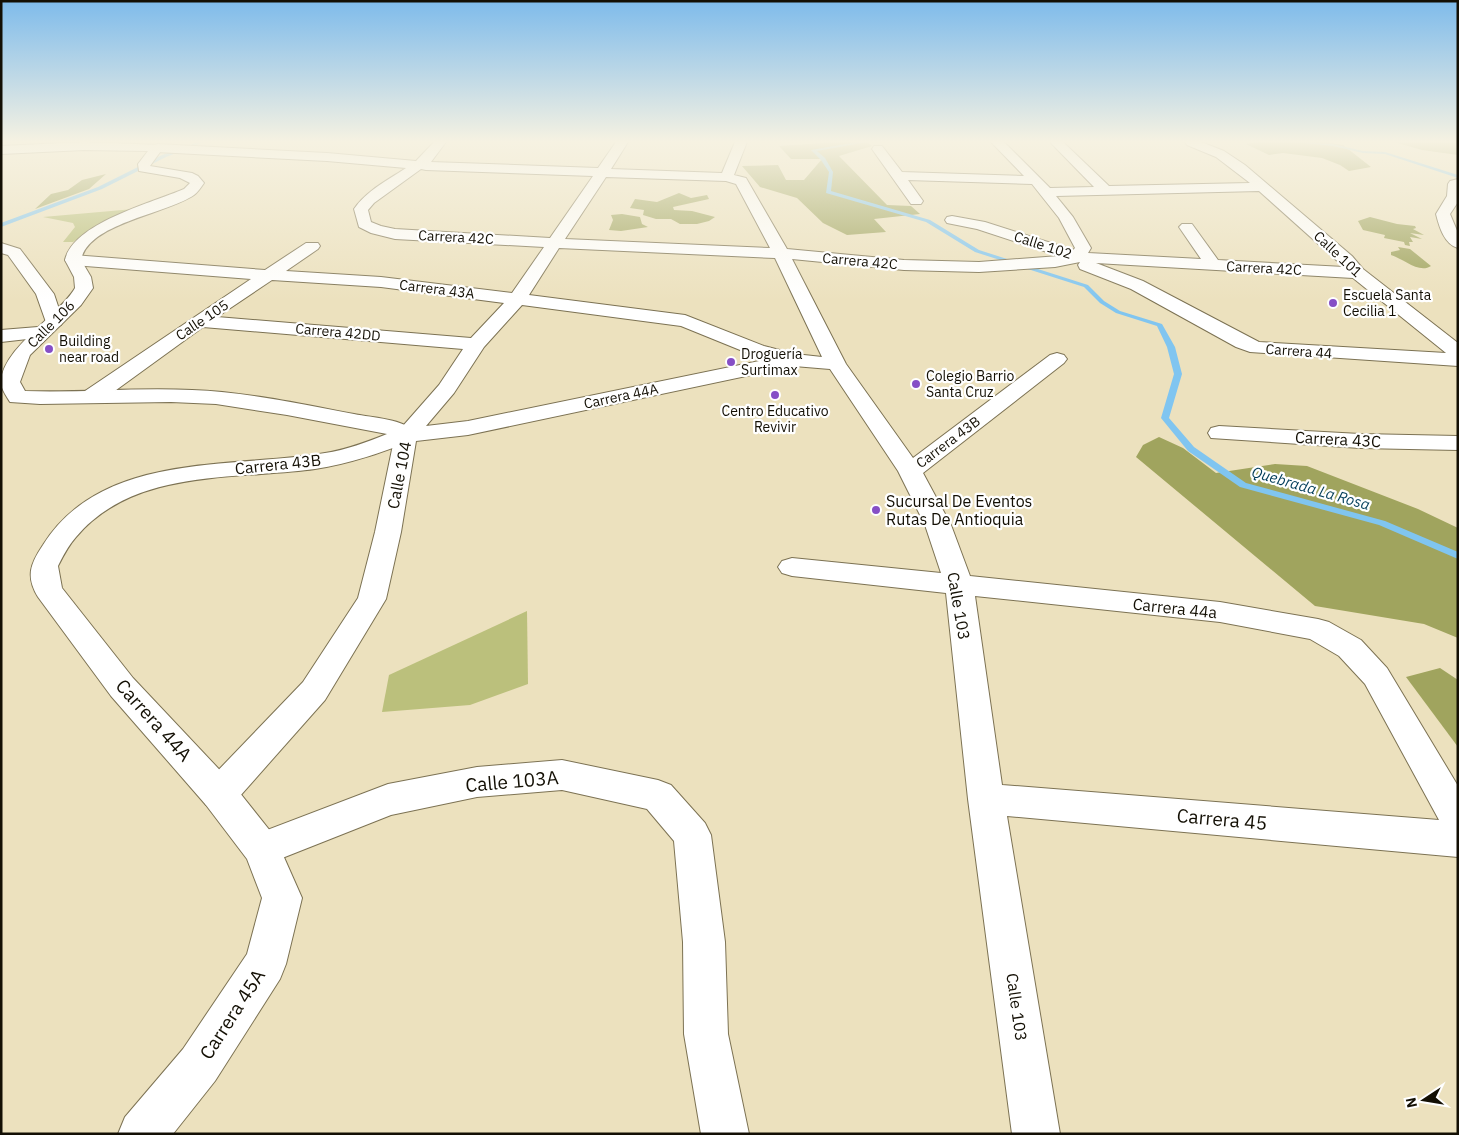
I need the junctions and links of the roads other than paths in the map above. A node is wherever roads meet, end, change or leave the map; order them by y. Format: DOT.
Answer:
graph roads {
  1 [pos="182,195"];
  2 [pos="375,195"];
  3 [pos="587,195"];
  4 [pos="749,195"];
  5 [pos="911,195"];
  6 [pos="1048,195"];
  7 [pos="1271,195"];
  8 [pos="1454,195"];
  9 [pos="916,201"];
  10 [pos="952,220"];
  11 [pos="1187,227"];
  12 [pos="555,242"];
  13 [pos="1458,243"];
  14 [pos="312,246"];
  15 [pos="1,248"];
  16 [pos="781,253"];
  17 [pos="1068,259"];
  18 [pos="73,260"];
  19 [pos="1212,264"];
  20 [pos="1357,273"];
  21 [pos="269,275"];
  22 [pos="517,299"];
  23 [pos="54,321"];
  24 [pos="199,321"];
  25 [pos="38,333"];
  26 [pos="1,336"];
  27 [pos="476,344"];
  28 [pos="1458,353"];
  29 [pos="1057,359"];
  30 [pos="794,360"];
  31 [pos="1458,360"];
  32 [pos="836,364"];
  33 [pos="93,396"];
  34 [pos="1219,432"];
  35 [pos="406,435"];
  36 [pos="1458,443"];
  37 [pos="910,470"];
  38 [pos="792,567"];
  39 [pos="959,585"];
  40 [pos="48,590"];
  41 [pos="219,794"];
  42 [pos="986,799"];
  43 [pos="1458,820"];
  44 [pos="1458,840"];
  45 [pos="262,849"];
  46 [pos="142,1134"];
  47 [pos="725,1134"];
  48 [pos="1036,1134"];
  1 -- 18 [label="street"];
  2 -- 12 [label="street, Carrera 42C"];
  3 -- 12 [label="street, Calle 104"];
  4 -- 16 [label="street, Calle 103"];
  5 -- 9 [label="street"];
  6 -- 17 [label="street, Calle 102"];
  7 -- 20 [label="street, Calle 101"];
  8 -- 13 [label="street"];
  10 -- 17 [label="street, Calle 102"];
  11 -- 19 [label="street"];
  12 -- 16 [label="street, Carrera 42C"];
  12 -- 22 [label="street, Calle 104"];
  14 -- 21 [label="street, Calle 105"];
  15 -- 23 [label="street"];
  16 -- 17 [label="street, Carrera 42C"];
  16 -- 32 [label="street, Calle 103"];
  17 -- 19 [label="street, Carrera 42C"];
  17 -- 31 [label="street, Carrera 44"];
  18 -- 21 [label="street, Carrera 43A"];
  18 -- 23 [label="street, Calle 106"];
  19 -- 20 [label="street, Carrera 42C"];
  20 -- 28 [label="street, Calle 101"];
  21 -- 22 [label="street, Carrera 43A"];
  21 -- 24 [label="street, Calle 105"];
  22 -- 27 [label="street, Calle 104"];
  22 -- 30 [label="street, Carrera 43A"];
  23 -- 25 [label="street, Calle 106"];
  24 -- 27 [label="street, Carrera 42DD"];
  24 -- 33 [label="street, Calle 105"];
  25 -- 26 [label="street"];
  25 -- 33 [label="street, Calle 106"];
  27 -- 35 [label="street, Calle 104"];
  29 -- 37 [label="street, Carrera 43B"];
  30 -- 32 [label="street, Carrera 44A"];
  30 -- 35 [label="street, Carrera 44A"];
  32 -- 37 [label="street, Calle 103"];
  33 -- 35 [label="street"];
  34 -- 36 [label="street, Carrera 43C"];
  35 -- 40 [label="street, Carrera 43B"];
  35 -- 41 [label="street, Calle 104"];
  37 -- 39 [label="street, Calle 103"];
  38 -- 39 [label="street, Carrera 44a"];
  39 -- 42 [label="street, Calle 103"];
  39 -- 43 [label="street, Carrera 44a"];
  40 -- 41 [label="street, Carrera 44A"];
  41 -- 45 [label="street, Carrera 44A"];
  42 -- 44 [label="street, Carrera 45"];
  42 -- 48 [label="street, Calle 103"];
  45 -- 46 [label="street, Carrera 45A"];
  45 -- 47 [label="street, Calle 103A"];
}
